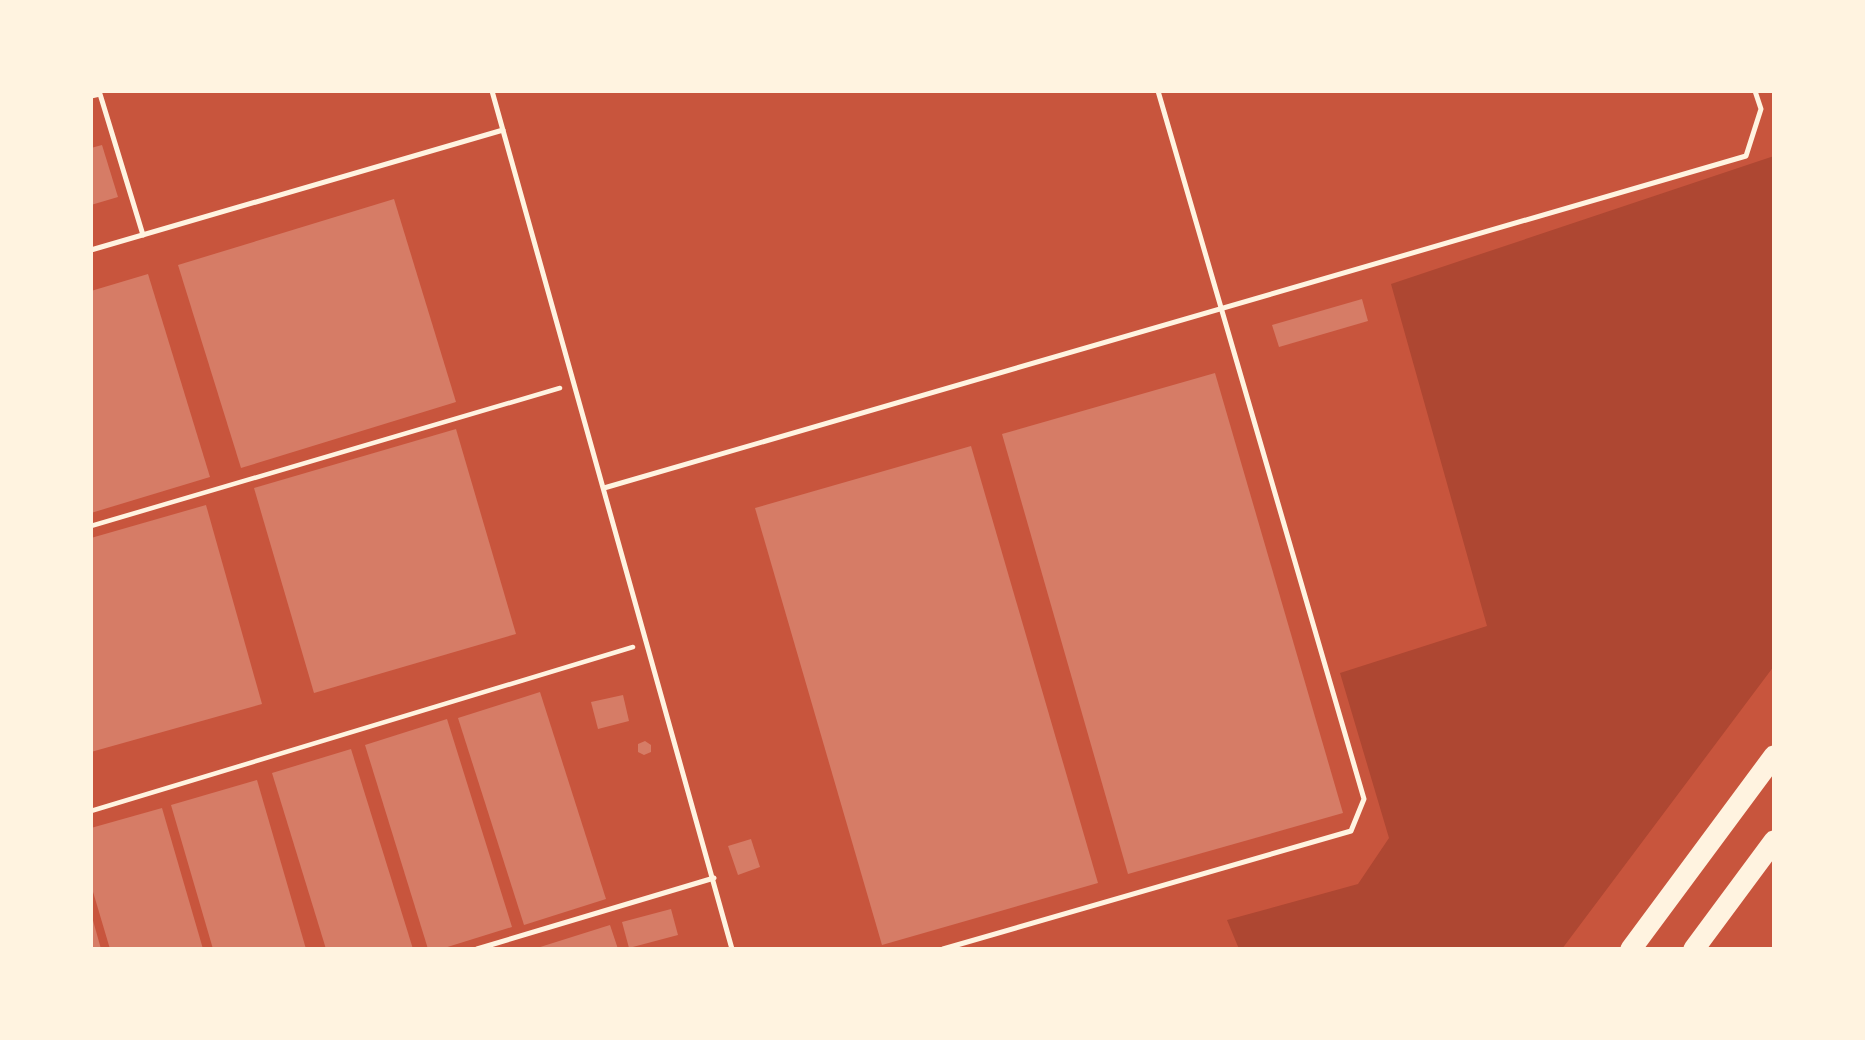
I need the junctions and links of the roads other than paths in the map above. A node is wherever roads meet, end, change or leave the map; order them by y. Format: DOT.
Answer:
graph roads {
  1 [pos="492,91"];
  2 [pos="1158,91"];
  3 [pos="1755,91"];
  4 [pos="91,96"];
  5 [pos="503,130"];
  6 [pos="143,235"];
  7 [pos="91,250"];
  8 [pos="1222,309"];
  9 [pos="604,488"];
  10 [pos="1774,756"];
  11 [pos="1774,841"];
  12 [pos="714,878"];
  13 [pos="477,949"];
  14 [pos="732,949"];
  15 [pos="943,949"];
  16 [pos="1631,949"];
  17 [pos="1694,949"];
  1 -- 5 [label="lane"];
  2 -- 8 [label="lane"];
  3 -- 8 [label="lane"];
  4 -- 6 [label="lane"];
  5 -- 6 [label="lane"];
  5 -- 9 [label="lane"];
  6 -- 7 [label="lane"];
  8 -- 9 [label="lane"];
  8 -- 15 [label="lane"];
  9 -- 12 [label="lane"];
  10 -- 16 [label="highway"];
  11 -- 17 [label="highway"];
  12 -- 13 [label="lane"];
  12 -- 14 [label="lane"];
}
